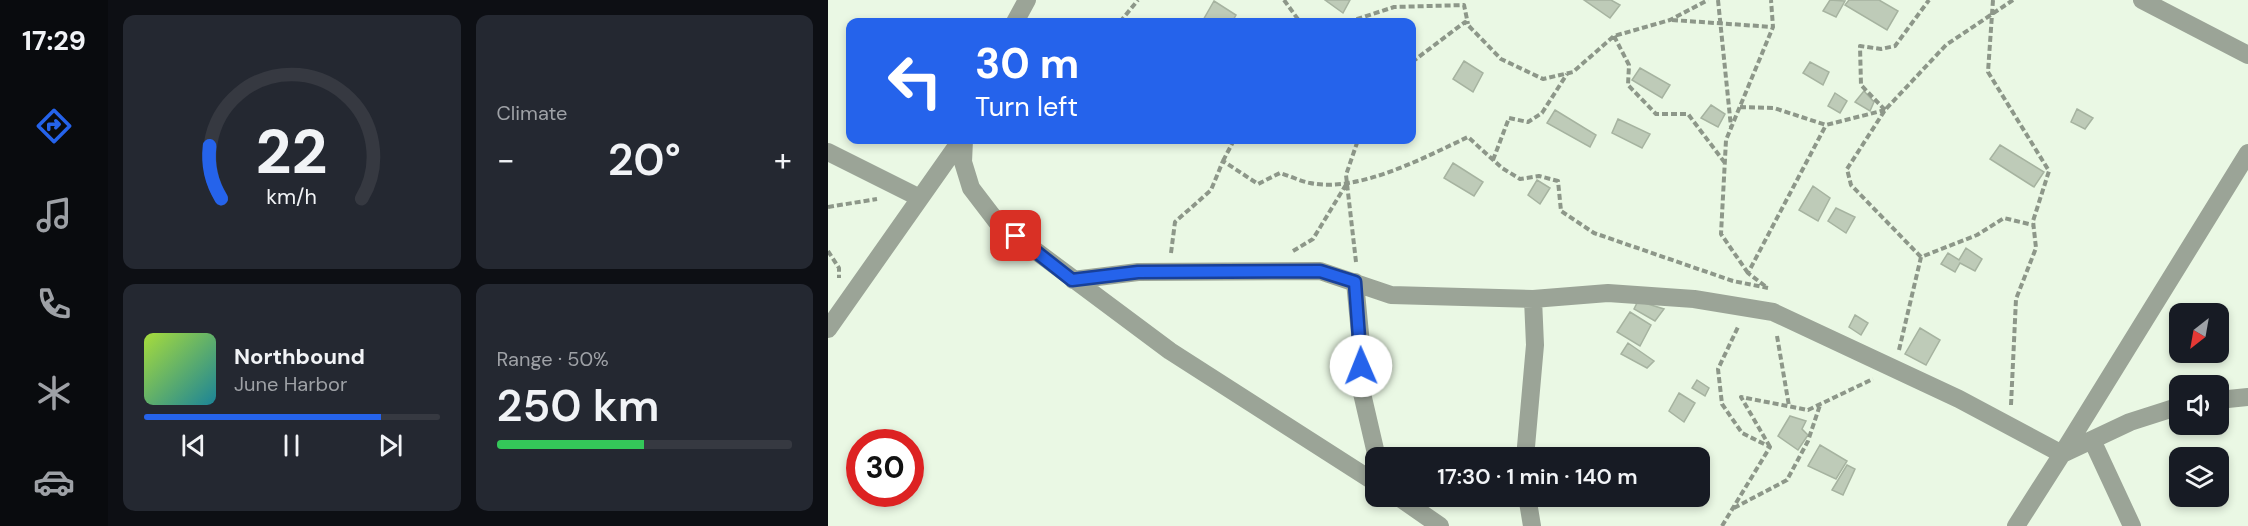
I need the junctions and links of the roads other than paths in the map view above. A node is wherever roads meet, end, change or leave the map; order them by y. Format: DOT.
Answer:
graph roads {
  1 [pos="1027,0"];
  2 [pos="2142,0"];
  3 [pos="1018,18"];
  4 [pos="2248,55"];
  5 [pos="959,144"];
  6 [pos="962,144"];
  7 [pos="828,152"];
  8 [pos="2248,153"];
  9 [pos="915,196"];
  10 [pos="1072,280"];
  11 [pos="1357,283"];
  12 [pos="1533,299"];
  13 [pos="828,329"];
  14 [pos="2248,397"];
  15 [pos="2229,399"];
  16 [pos="2169,410"];
  17 [pos="2092,440"];
  18 [pos="1374,447"];
  19 [pos="1526,447"];
  20 [pos="2062,454"];
  21 [pos="1365,476"];
  22 [pos="1412,507"];
  23 [pos="1529,507"];
  24 [pos="1440,526"];
  25 [pos="1532,526"];
  26 [pos="2016,526"];
  27 [pos="2132,526"];
  1 -- 3 [label="street"];
  2 -- 4 [label="street"];
  5 -- 9 [label="street"];
  6 -- 10 [label="street"];
  7 -- 9 [label="street"];
  8 -- 20 [label="street"];
  9 -- 13 [label="street"];
  10 -- 11 [label="street"];
  10 -- 21 [label="street"];
  11 -- 12 [label="street"];
  11 -- 18 [label="street"];
  12 -- 19 [label="street"];
  12 -- 20 [label="street"];
  14 -- 15 [label="street"];
  16 -- 17 [label="street"];
  17 -- 20 [label="street"];
  17 -- 27 [label="street"];
  20 -- 26 [label="street"];
  22 -- 24 [label="street"];
  23 -- 25 [label="street"];
}
